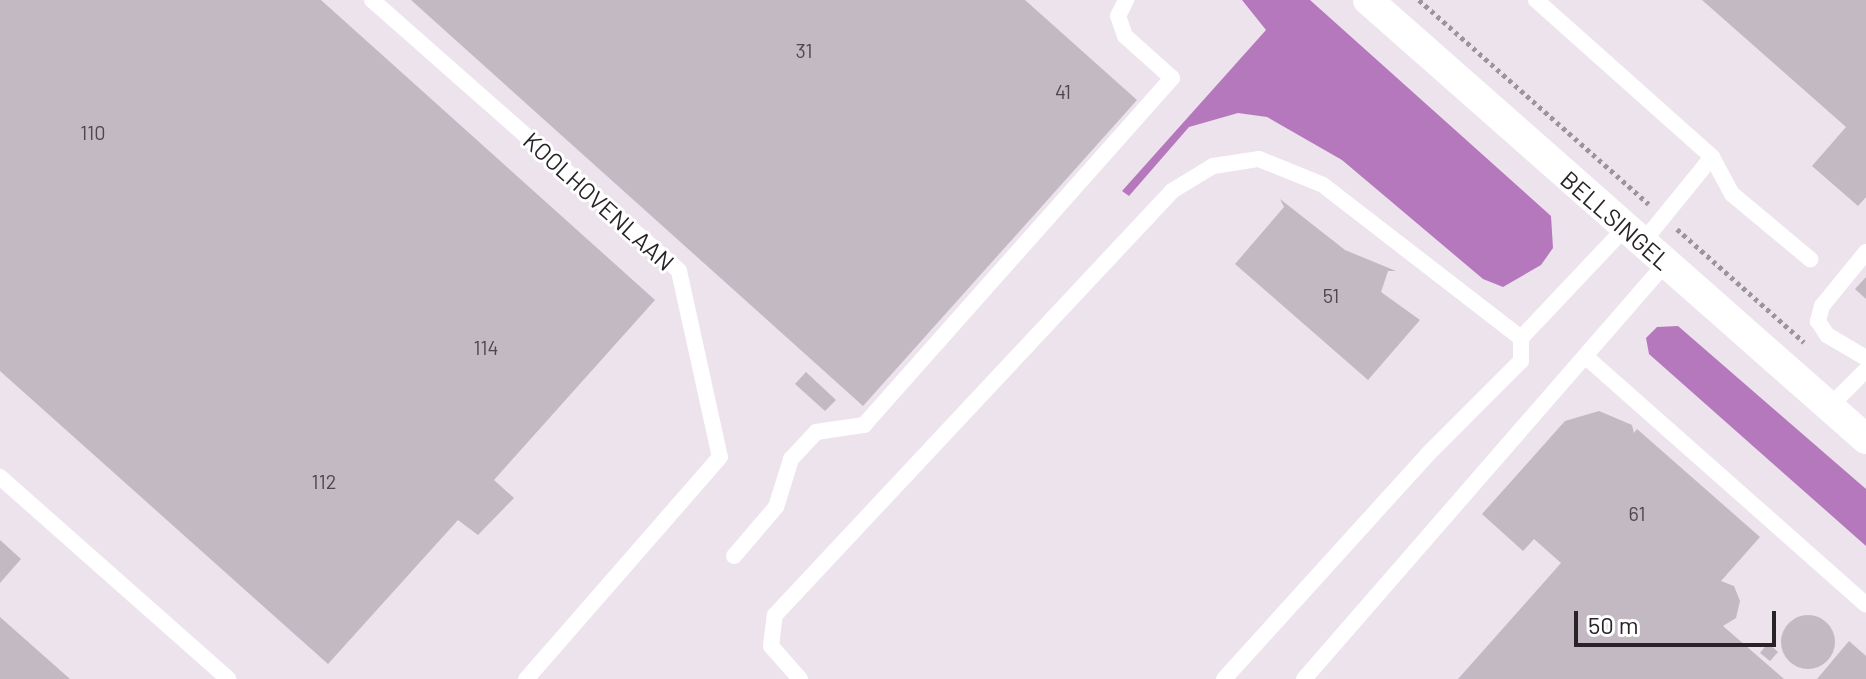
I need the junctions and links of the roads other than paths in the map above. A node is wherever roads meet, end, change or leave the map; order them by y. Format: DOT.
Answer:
graph roads {
  1 [pos="372,0"];
  2 [pos="1126,0"];
  3 [pos="1368,0"];
  4 [pos="1536,0"];
  5 [pos="1712,157"];
  6 [pos="1634,236"];
  7 [pos="1866,252"];
  8 [pos="1810,259"];
  9 [pos="1665,264"];
  10 [pos="1521,338"];
  11 [pos="1585,356"];
  12 [pos="1866,358"];
  13 [pos="1866,370"];
  14 [pos="1829,407"];
  15 [pos="1866,439"];
  16 [pos="0,477"];
  17 [pos="734,556"];
  18 [pos="1866,605"];
  19 [pos="228,679"];
  20 [pos="526,679"];
  21 [pos="800,679"];
  22 [pos="1224,679"];
  23 [pos="1304,679"];
  1 -- 20 [label="lane, KOOLHOVENLAAN"];
  2 -- 17 [label="lane"];
  3 -- 6 [label="street, BELLSINGEL"];
  4 -- 5 [label="lane"];
  5 -- 6 [label="lane"];
  5 -- 8 [label="lane"];
  6 -- 9 [label="street, BELLSINGEL"];
  6 -- 10 [label="lane"];
  7 -- 12 [label="lane"];
  9 -- 11 [label="lane"];
  9 -- 14 [label="street, BELLSINGEL"];
  10 -- 21 [label="lane"];
  10 -- 22 [label="lane"];
  11 -- 18 [label="lane"];
  11 -- 23 [label="lane"];
  13 -- 14 [label="lane"];
  14 -- 15 [label="street, BELLSINGEL"];
  16 -- 19 [label="lane"];
}
